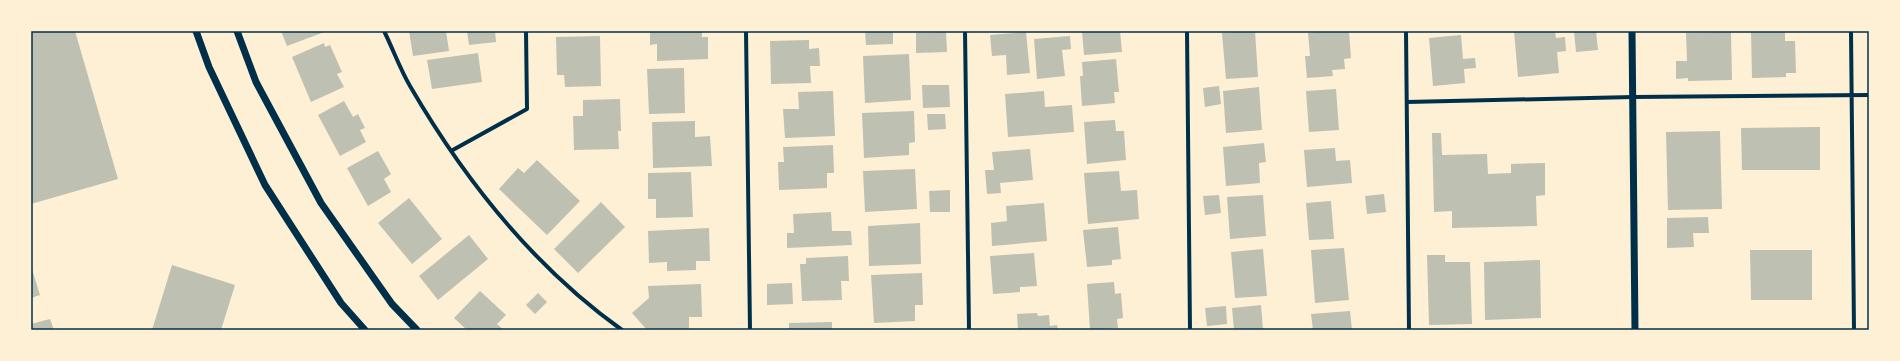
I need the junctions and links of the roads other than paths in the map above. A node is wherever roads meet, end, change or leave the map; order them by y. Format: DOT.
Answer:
graph roads {
  1 [pos="196,31"];
  2 [pos="237,31"];
  3 [pos="384,31"];
  4 [pos="526,31"];
  5 [pos="746,31"];
  6 [pos="965,31"];
  7 [pos="1187,31"];
  8 [pos="1406,31"];
  9 [pos="1632,31"];
  10 [pos="1851,31"];
  11 [pos="1852,95"];
  12 [pos="1869,95"];
  13 [pos="1633,97"];
  14 [pos="1407,102"];
  15 [pos="451,151"];
  16 [pos="366,330"];
  17 [pos="417,330"];
  18 [pos="622,330"];
  19 [pos="750,330"];
  20 [pos="969,330"];
  21 [pos="1190,330"];
  22 [pos="1409,330"];
  23 [pos="1635,330"];
  24 [pos="1854,330"];
  1 -- 16 [label="street"];
  2 -- 17 [label="street"];
  3 -- 15 [label="street"];
  4 -- 15 [label="street"];
  5 -- 19 [label="street"];
  6 -- 20 [label="street"];
  7 -- 21 [label="street"];
  8 -- 14 [label="street"];
  9 -- 13 [label="street"];
  10 -- 11 [label="street"];
  11 -- 12 [label="street"];
  11 -- 13 [label="street"];
  11 -- 24 [label="street"];
  13 -- 14 [label="street"];
  13 -- 23 [label="street"];
  14 -- 22 [label="street"];
  15 -- 18 [label="street"];
}
